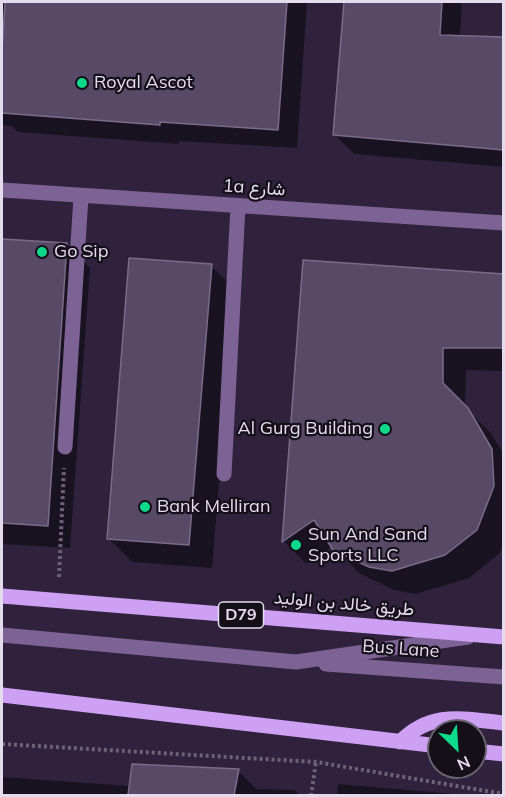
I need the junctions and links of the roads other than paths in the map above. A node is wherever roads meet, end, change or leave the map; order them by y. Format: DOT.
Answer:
graph roads {
  1 [pos="2,190"];
  2 [pos="81,197"];
  3 [pos="238,206"];
  4 [pos="504,223"];
  5 [pos="65,447"];
  6 [pos="224,474"];
  7 [pos="2,596"];
  8 [pos="2,635"];
  9 [pos="479,635"];
  10 [pos="504,637"];
  11 [pos="296,662"];
  12 [pos="504,676"];
  13 [pos="2,695"];
  14 [pos="504,723"];
  15 [pos="400,742"];
  16 [pos="427,745"];
  17 [pos="487,752"];
  18 [pos="504,754"];
  1 -- 2 [label="street, 1a شارع"];
  2 -- 3 [label="street, 1a شارع"];
  2 -- 5 [label="street"];
  3 -- 4 [label="street, 1a شارع"];
  3 -- 6 [label="street"];
  7 -- 9 [label="main road, طريق خالد بن الوليد / D79"];
  8 -- 11 [label="street"];
  9 -- 10 [label="main road, طريق خالد بن الوليد / D79"];
  9 -- 11 [label="street"];
  11 -- 12 [label="street, Bus Lane"];
  13 -- 15 [label="main road"];
  14 -- 15 [label="main road"];
  15 -- 16 [label="main road"];
  17 -- 18 [label="main road"];
}
